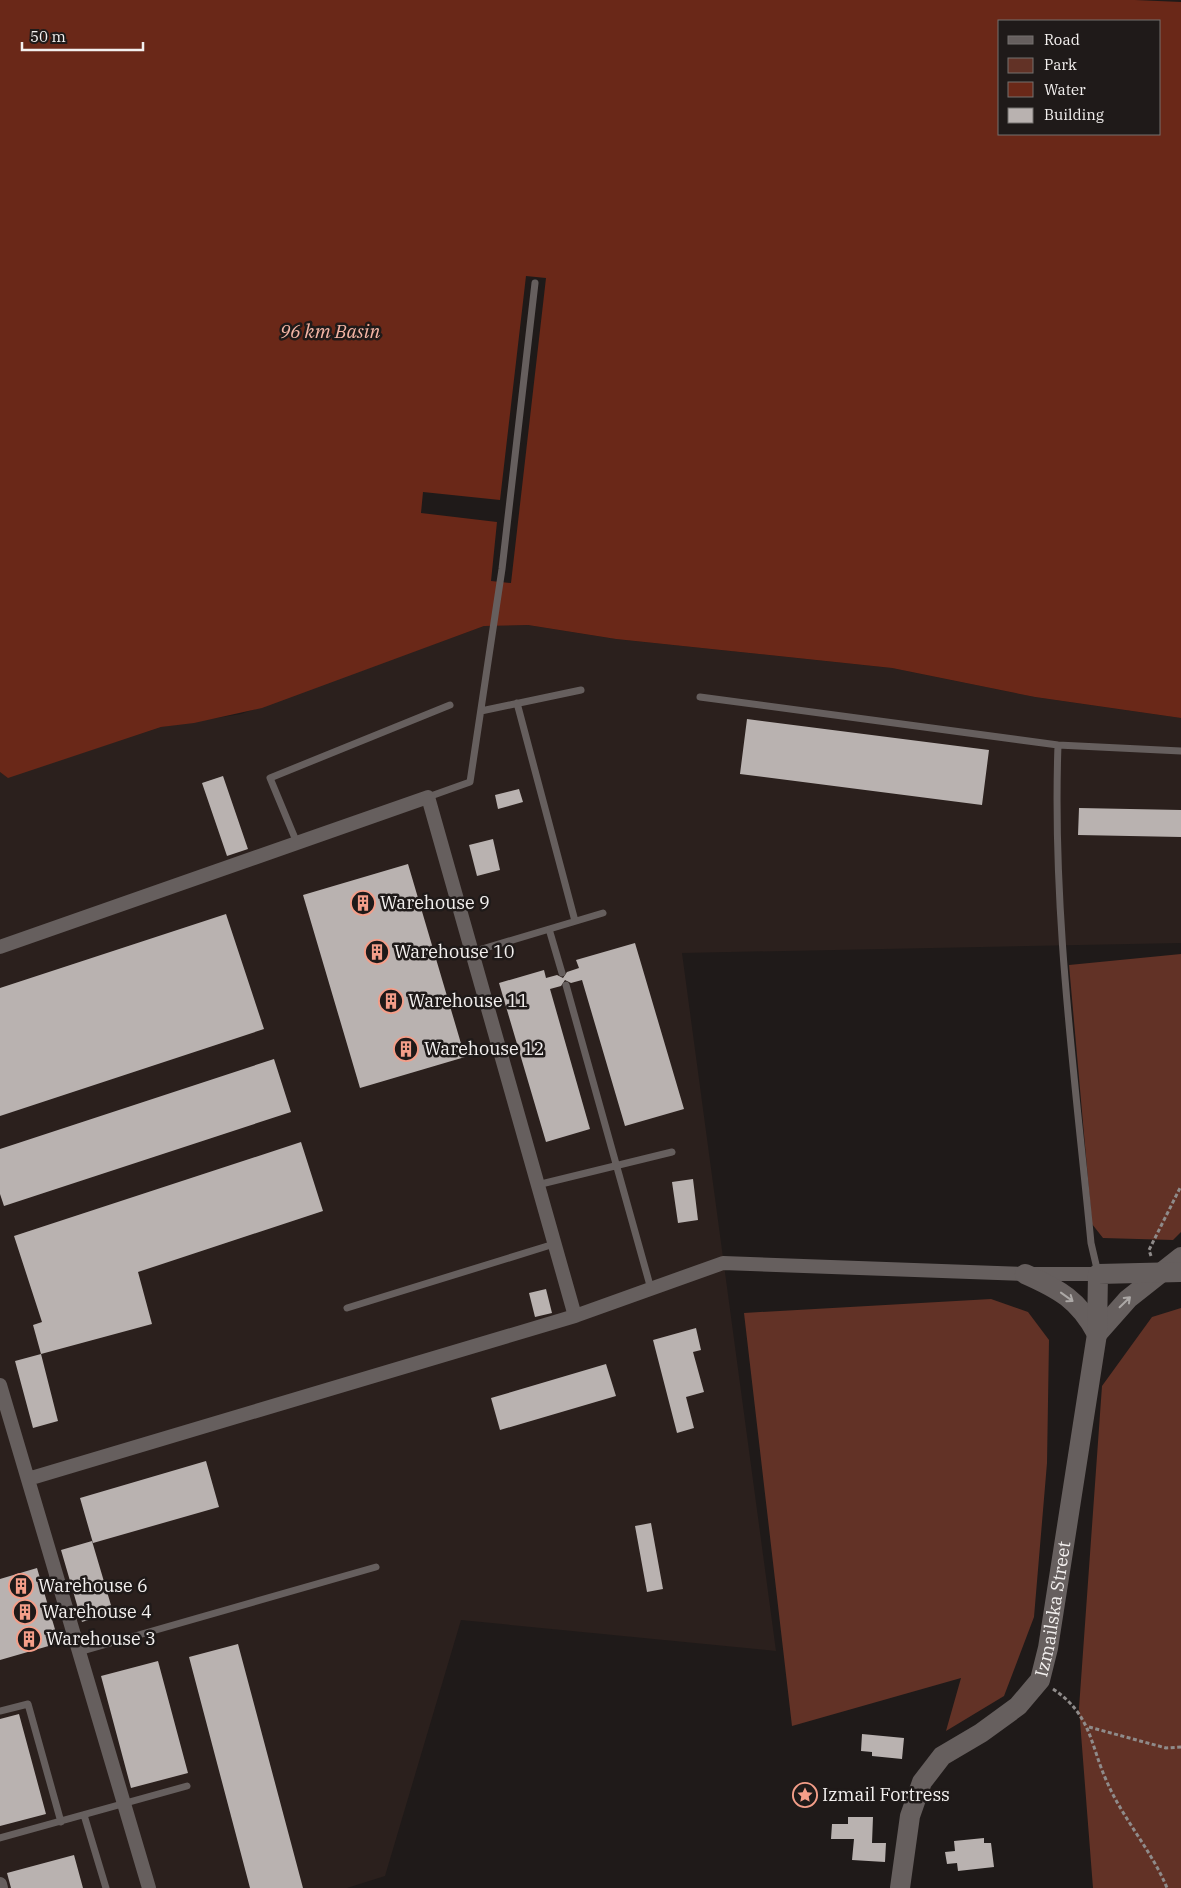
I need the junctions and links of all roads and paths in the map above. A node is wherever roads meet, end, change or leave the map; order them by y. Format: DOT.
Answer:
graph roads {
  1 [pos="535,283"];
  2 [pos="581,690"];
  3 [pos="700,697"];
  4 [pos="516,704"];
  5 [pos="450,705"];
  6 [pos="481,711"];
  7 [pos="1058,744"];
  8 [pos="1181,751"];
  9 [pos="428,797"];
  10 [pos="297,843"];
  11 [pos="603,913"];
  12 [pos="575,922"];
  13 [pos="549,929"];
  14 [pos="0,947"];
  15 [pos="472,952"];
  16 [pos="562,973"];
  17 [pos="566,985"];
  18 [pos="672,1152"];
  19 [pos="615,1166"];
  20 [pos="537,1185"];
  21 [pos="1181,1186"];
  22 [pos="554,1244"];
  23 [pos="1181,1257"];
  24 [pos="1181,1272"];
  25 [pos="1024,1274"];
  26 [pos="1098,1274"];
  27 [pos="1157,1274"];
  28 [pos="651,1289"];
  29 [pos="347,1308"];
  30 [pos="575,1316"];
  31 [pos="1097,1334"];
  32 [pos="0,1385"];
  33 [pos="4,1415"];
  34 [pos="28,1479"];
  35 [pos="376,1567"];
  36 [pos="79,1652"];
  37 [pos="1040,1680"];
  38 [pos="0,1712"];
  39 [pos="1088,1727"];
  40 [pos="1181,1747"];
  41 [pos="187,1786"];
  42 [pos="124,1804"];
  43 [pos="84,1815"];
  44 [pos="61,1822"];
  45 [pos="0,1838"];
  46 [pos="0,1884"];
  47 [pos="1,1888"];
  48 [pos="106,1888"];
  49 [pos="149,1888"];
  50 [pos="900,1888"];
  51 [pos="1167,1888"];
  1 -- 6 [label="lane"];
  2 -- 4 [label="lane"];
  3 -- 7 [label="lane"];
  4 -- 6 [label="lane"];
  4 -- 12 [label="lane"];
  5 -- 10 [label="lane"];
  6 -- 9 [label="lane"];
  7 -- 8 [label="lane"];
  7 -- 26 [label="lane"];
  9 -- 10 [label="street"];
  9 -- 15 [label="street"];
  10 -- 14 [label="street"];
  11 -- 12 [label="lane"];
  12 -- 13 [label="lane"];
  13 -- 15 [label="lane"];
  13 -- 16 [label="lane"];
  15 -- 20 [label="street"];
  17 -- 19 [label="lane"];
  18 -- 19 [label="lane"];
  19 -- 20 [label="lane"];
  19 -- 28 [label="lane"];
  20 -- 22 [label="street"];
  21 -- 27 [label="path"];
  22 -- 29 [label="lane"];
  22 -- 30 [label="street"];
  23 -- 27 [label="street"];
  24 -- 27 [label="street"];
  25 -- 26 [label="street"];
  25 -- 28 [label="street"];
  25 -- 31 [label="street, one-way"];
  26 -- 27 [label="street"];
  26 -- 31 [label="street, Izmailska Street"];
  31 -- 27 [label="street, one-way"];
  28 -- 30 [label="street"];
  30 -- 34 [label="street"];
  31 -- 37 [label="street, Izmailska Street"];
  32 -- 33 [label="street"];
  33 -- 34 [label="street"];
  34 -- 36 [label="street"];
  35 -- 36 [label="lane"];
  36 -- 42 [label="street"];
  37 -- 39 [label="path"];
  37 -- 50 [label="street, Izmailska Street"];
  38 -- 44 [label="lane"];
  39 -- 40 [label="path"];
  39 -- 51 [label="path"];
  41 -- 42 [label="lane"];
  42 -- 43 [label="lane"];
  42 -- 49 [label="street"];
  43 -- 44 [label="lane"];
  43 -- 48 [label="lane"];
  44 -- 45 [label="lane"];
  46 -- 47 [label="street"];
}
